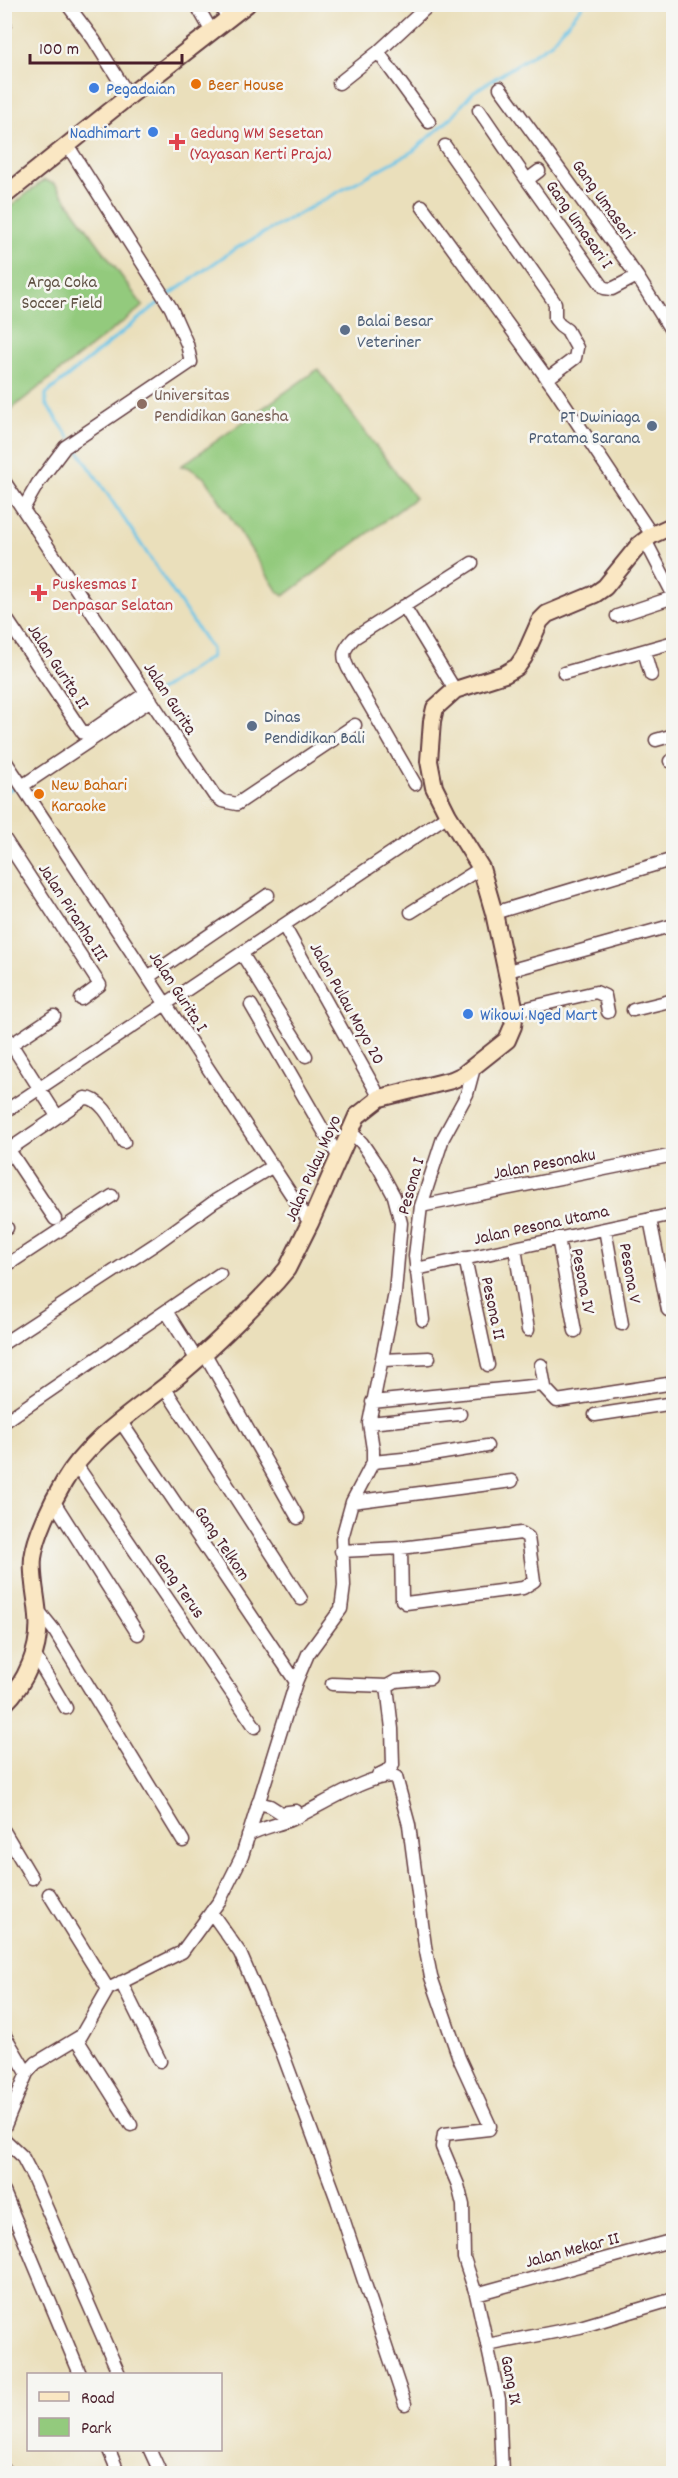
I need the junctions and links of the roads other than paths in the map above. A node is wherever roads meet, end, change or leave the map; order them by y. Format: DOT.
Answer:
graph roads {
  1 [pos="67,4"];
  2 [pos="195,4"];
  3 [pos="219,4"];
  4 [pos="247,4"];
  5 [pos="430,4"];
  6 [pos="228,19"];
  7 [pos="212,32"];
  8 [pos="378,52"];
  9 [pos="339,83"];
  10 [pos="500,88"];
  11 [pos="129,96"];
  12 [pos="479,110"];
  13 [pos="429,122"];
  14 [pos="68,146"];
  15 [pos="445,146"];
  16 [pos="539,171"];
  17 [pos="527,180"];
  18 [pos="5,194"];
  19 [pos="422,206"];
  20 [pos="637,276"];
  21 [pos="674,335"];
  22 [pos="547,379"];
  23 [pos="4,481"];
  24 [pos="23,509"];
  25 [pos="674,525"];
  26 [pos="649,543"];
  27 [pos="472,563"];
  28 [pos="674,596"];
  29 [pos="404,606"];
  30 [pos="4,615"];
  31 [pos="617,616"];
  32 [pos="674,642"];
  33 [pos="644,651"];
  34 [pos="564,674"];
  35 [pos="651,675"];
  36 [pos="455,690"];
  37 [pos="149,697"];
  38 [pos="355,725"];
  39 [pos="101,729"];
  40 [pos="674,735"];
  41 [pos="656,740"];
  42 [pos="4,759"];
  43 [pos="16,781"];
  44 [pos="415,784"];
  45 [pos="448,815"];
  46 [pos="4,838"];
  47 [pos="674,859"];
  48 [pos="481,868"];
  49 [pos="268,896"];
  50 [pos="411,912"];
  51 [pos="494,913"];
  52 [pos="674,925"];
  53 [pos="284,927"];
  54 [pos="242,954"];
  55 [pos="508,971"];
  56 [pos="148,977"];
  57 [pos="81,999"];
  58 [pos="674,1000"];
  59 [pos="166,1005"];
  60 [pos="251,1005"];
  61 [pos="633,1010"];
  62 [pos="515,1011"];
  63 [pos="608,1012"];
  64 [pos="54,1016"];
  65 [pos="4,1033"];
  66 [pos="12,1044"];
  67 [pos="306,1056"];
  68 [pos="474,1068"];
  69 [pos="40,1089"];
  70 [pos="380,1098"];
  71 [pos="4,1112"];
  72 [pos="57,1116"];
  73 [pos="349,1130"];
  74 [pos="124,1142"];
  75 [pos="7,1152"];
  76 [pos="674,1155"];
  77 [pos="338,1156"];
  78 [pos="273,1166"];
  79 [pos="111,1196"];
  80 [pos="421,1206"];
  81 [pos="674,1214"];
  82 [pos="55,1219"];
  83 [pos="650,1219"];
  84 [pos="310,1223"];
  85 [pos="605,1228"];
  86 [pos="558,1238"];
  87 [pos="515,1248"];
  88 [pos="465,1258"];
  89 [pos="4,1267"];
  90 [pos="416,1269"];
  91 [pos="220,1274"];
  92 [pos="668,1310"];
  93 [pos="166,1311"];
  94 [pos="423,1320"];
  95 [pos="622,1324"];
  96 [pos="528,1330"];
  97 [pos="575,1331"];
  98 [pos="4,1343"];
  99 [pos="200,1356"];
  100 [pos="429,1358"];
  101 [pos="383,1360"];
  102 [pos="488,1365"];
  103 [pos="542,1365"];
  104 [pos="674,1383"];
  105 [pos="545,1386"];
  106 [pos="164,1387"];
  107 [pos="372,1402"];
  108 [pos="674,1403"];
  109 [pos="460,1414"];
  110 [pos="595,1414"];
  111 [pos="4,1422"];
  112 [pos="121,1422"];
  113 [pos="369,1424"];
  114 [pos="488,1446"];
  115 [pos="373,1462"];
  116 [pos="75,1463"];
  117 [pos="512,1481"];
  118 [pos="54,1502"];
  119 [pos="352,1502"];
  120 [pos="298,1518"];
  121 [pos="401,1548"];
  122 [pos="341,1551"];
  123 [pos="301,1599"];
  124 [pos="37,1609"];
  125 [pos="138,1634"];
  126 [pos="34,1654"];
  127 [pos="430,1678"];
  128 [pos="296,1683"];
  129 [pos="332,1684"];
  130 [pos="387,1686"];
  131 [pos="4,1704"];
  132 [pos="66,1708"];
  133 [pos="255,1727"];
  134 [pos="264,1804"];
  135 [pos="258,1830"];
  136 [pos="4,1832"];
  137 [pos="183,1841"];
  138 [pos="32,1878"];
  139 [pos="49,1894"];
  140 [pos="211,1912"];
  141 [pos="121,1982"];
  142 [pos="108,1989"];
  143 [pos="4,2034"];
  144 [pos="80,2043"];
  145 [pos="160,2061"];
  146 [pos="27,2073"];
  147 [pos="5,2123"];
  148 [pos="130,2125"];
  149 [pos="4,2139"];
  150 [pos="4,2192"];
  151 [pos="674,2240"];
  152 [pos="478,2293"];
  153 [pos="674,2300"];
  154 [pos="487,2345"];
  155 [pos="80,2373"];
  156 [pos="119,2373"];
  157 [pos="405,2404"];
  158 [pos="109,2451"];
  159 [pos="150,2451"];
  160 [pos="4,2469"];
  161 [pos="6,2474"];
  162 [pos="119,2474"];
  163 [pos="160,2474"];
  164 [pos="502,2474"];
  1 -- 11 [label="street"];
  2 -- 7 [label="street"];
  3 -- 6 [label="street"];
  4 -- 6 [label="street"];
  5 -- 8 [label="street"];
  6 -- 7 [label="street"];
  7 -- 11 [label="street"];
  8 -- 9 [label="street"];
  8 -- 13 [label="street"];
  10 -- 20 [label="street, Gang Umasari"];
  11 -- 14 [label="street"];
  12 -- 17 [label="street, Gang Umasari I"];
  14 -- 18 [label="street"];
  14 -- 24 [label="street"];
  15 -- 22 [label="street"];
  16 -- 17 [label="street, Gang Umasari I"];
  17 -- 20 [label="street, Gang Umasari I"];
  19 -- 22 [label="street"];
  20 -- 21 [label="street, Gang Umasari"];
  22 -- 26 [label="street"];
  23 -- 24 [label="street, Jalan Gurita"];
  24 -- 37 [label="street, Jalan Gurita"];
  25 -- 26 [label="street, Jalan Pulau Moyo"];
  26 -- 28 [label="street"];
  26 -- 36 [label="street, Jalan Pulau Moyo"];
  27 -- 29 [label="street"];
  28 -- 31 [label="street"];
  29 -- 36 [label="street"];
  29 -- 44 [label="street"];
  30 -- 39 [label="street, Jalan Gurita II"];
  32 -- 33 [label="street"];
  33 -- 34 [label="street"];
  33 -- 35 [label="street"];
  36 -- 45 [label="street, Jalan Pulau Moyo"];
  37 -- 38 [label="street, Jalan Gurita"];
  37 -- 39 [label="street, Jalan Gurita II"];
  39 -- 43 [label="street"];
  40 -- 41 [label="street"];
  42 -- 43 [label="street, Jalan Gurita I"];
  43 -- 56 [label="street, Jalan Gurita I"];
  45 -- 48 [label="street, Jalan Pulau Moyo"];
  45 -- 53 [label="street"];
  46 -- 57 [label="street, Jalan Piranha III"];
  47 -- 51 [label="street"];
  48 -- 50 [label="street"];
  48 -- 51 [label="street, Jalan Pulau Moyo"];
  49 -- 56 [label="street"];
  51 -- 55 [label="street, Jalan Pulau Moyo"];
  52 -- 55 [label="street"];
  53 -- 54 [label="street"];
  53 -- 70 [label="street, Jalan Pulau Moyo 20"];
  54 -- 59 [label="street"];
  54 -- 67 [label="street"];
  55 -- 62 [label="street, Jalan Pulau Moyo"];
  56 -- 59 [label="street, Jalan Gurita I"];
  58 -- 61 [label="street"];
  59 -- 69 [label="street"];
  59 -- 78 [label="street, Jalan Gurita I"];
  60 -- 77 [label="street"];
  62 -- 63 [label="street"];
  62 -- 68 [label="street, Jalan Pulau Moyo"];
  64 -- 66 [label="street"];
  65 -- 66 [label="street"];
  66 -- 69 [label="street"];
  68 -- 70 [label="street, Jalan Pulau Moyo"];
  68 -- 80 [label="street, Pesona I"];
  69 -- 71 [label="street"];
  69 -- 72 [label="street"];
  70 -- 73 [label="street, Jalan Pulau Moyo"];
  72 -- 74 [label="street"];
  72 -- 75 [label="street"];
  73 -- 77 [label="street, Jalan Pulau Moyo"];
  73 -- 101 [label="street"];
  75 -- 82 [label="street"];
  76 -- 80 [label="street, Jalan Pesonaku"];
  77 -- 84 [label="street, Jalan Pulau Moyo"];
  78 -- 84 [label="street, Jalan Gurita I"];
  78 -- 98 [label="street"];
  79 -- 89 [label="street"];
  80 -- 90 [label="street, Pesona I"];
  81 -- 83 [label="street, Jalan Pesona Utama"];
  83 -- 85 [label="street, Jalan Pesona Utama"];
  83 -- 92 [label="street"];
  84 -- 99 [label="street, Jalan Pulau Moyo"];
  85 -- 86 [label="street, Jalan Pesona Utama"];
  85 -- 95 [label="street, Pesona V"];
  86 -- 87 [label="street, Jalan Pesona Utama"];
  86 -- 97 [label="street, Pesona IV"];
  87 -- 88 [label="street, Jalan Pesona Utama"];
  87 -- 96 [label="street"];
  88 -- 90 [label="street, Jalan Pesona Utama"];
  88 -- 102 [label="street, Pesona II"];
  90 -- 94 [label="street, Pesona I"];
  91 -- 93 [label="street"];
  93 -- 99 [label="street"];
  93 -- 111 [label="street"];
  99 -- 106 [label="street, Jalan Pulau Moyo"];
  99 -- 120 [label="street"];
  100 -- 101 [label="street"];
  101 -- 107 [label="street"];
  103 -- 105 [label="street"];
  104 -- 105 [label="street"];
  105 -- 107 [label="street"];
  106 -- 112 [label="street, Jalan Pulau Moyo"];
  106 -- 123 [label="street"];
  107 -- 113 [label="street"];
  108 -- 110 [label="street"];
  109 -- 113 [label="street"];
  112 -- 116 [label="street, Jalan Pulau Moyo"];
  112 -- 128 [label="street, Gang Telkom"];
  113 -- 115 [label="street"];
  114 -- 115 [label="street"];
  115 -- 119 [label="street"];
  116 -- 118 [label="street, Jalan Pulau Moyo"];
  116 -- 133 [label="street, Gang Terus"];
  117 -- 119 [label="street"];
  118 -- 124 [label="street, Jalan Pulau Moyo"];
  118 -- 125 [label="street"];
  119 -- 122 [label="street"];
  121 -- 121 [label="street"];
  121 -- 122 [label="street"];
  122 -- 128 [label="street"];
  124 -- 126 [label="street, Jalan Pulau Moyo"];
  124 -- 137 [label="street"];
  126 -- 131 [label="street, Jalan Pulau Moyo"];
  126 -- 132 [label="street"];
  127 -- 130 [label="street"];
  128 -- 134 [label="street"];
  129 -- 130 [label="street"];
  130 -- 134 [label="street"];
  134 -- 135 [label="street"];
  135 -- 140 [label="street"];
  135 -- 152 [label="street, Gang IX"];
  136 -- 138 [label="street"];
  139 -- 142 [label="street"];
  140 -- 141 [label="street"];
  140 -- 157 [label="street"];
  141 -- 142 [label="street"];
  141 -- 145 [label="street"];
  142 -- 144 [label="street"];
  143 -- 146 [label="street"];
  144 -- 146 [label="street"];
  144 -- 148 [label="street"];
  146 -- 147 [label="street"];
  149 -- 156 [label="street"];
  150 -- 155 [label="street"];
  151 -- 152 [label="street, Jalan Mekar II"];
  152 -- 154 [label="street, Gang IX"];
  153 -- 154 [label="street"];
  154 -- 164 [label="street, Gang IX"];
  158 -- 162 [label="street"];
  159 -- 163 [label="street"];
  160 -- 161 [label="street"];
}
